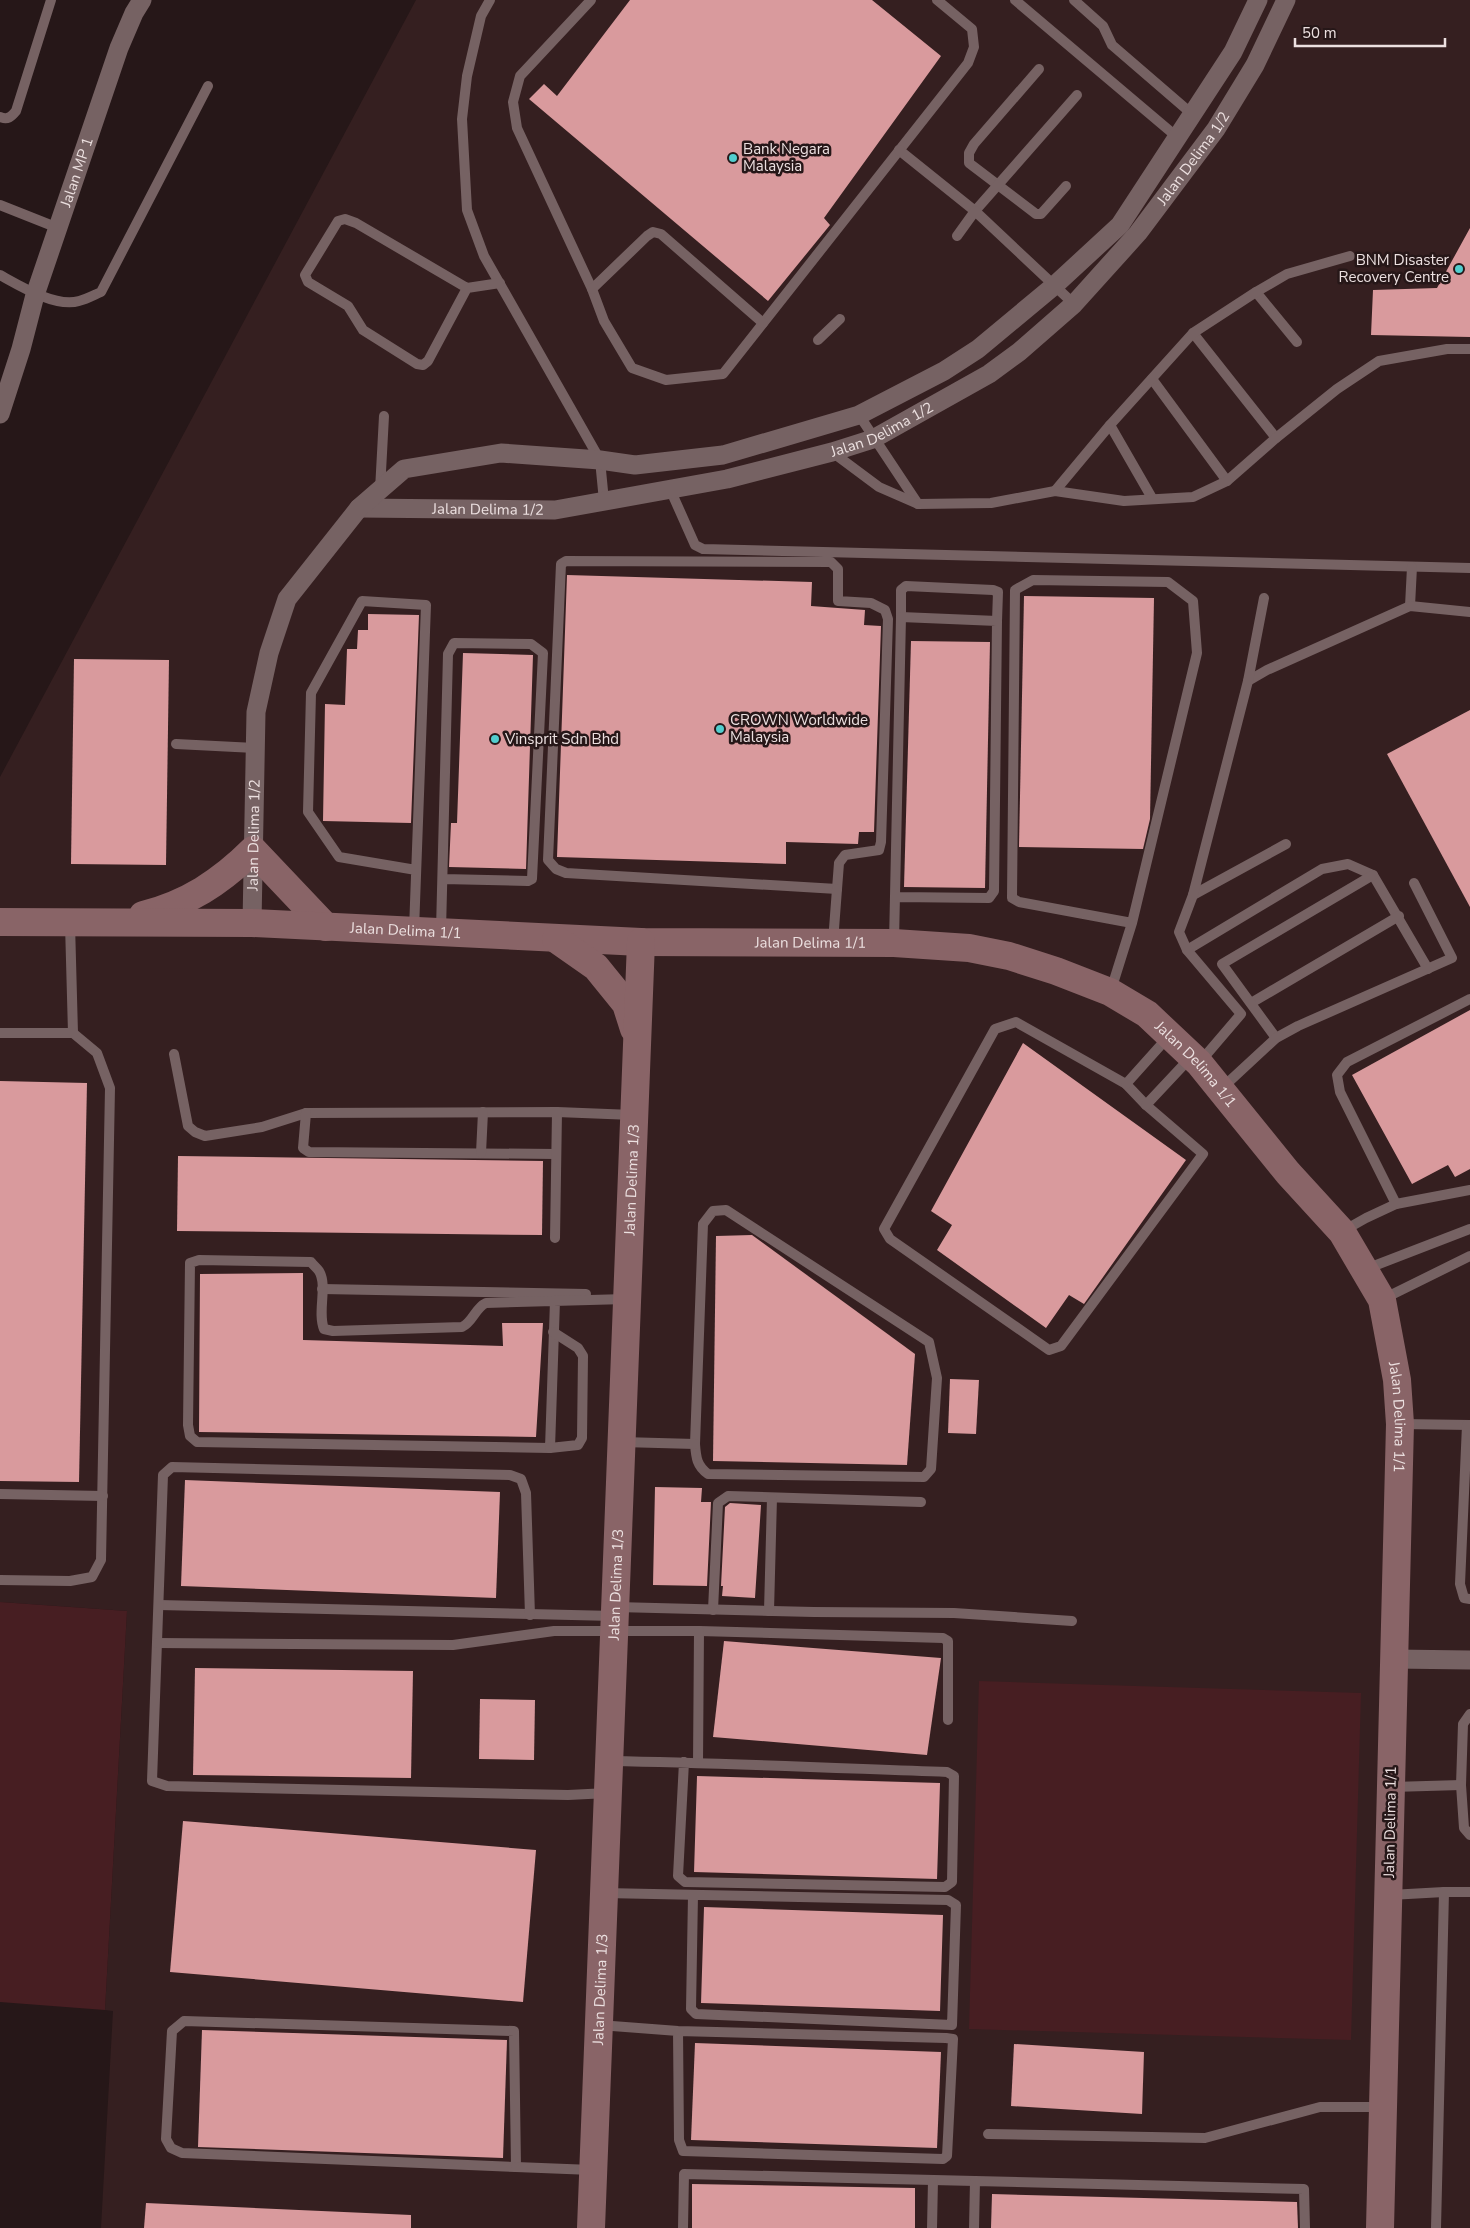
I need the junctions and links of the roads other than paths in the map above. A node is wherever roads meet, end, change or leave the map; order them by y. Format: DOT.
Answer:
graph roads {
  1 [pos="51,0"];
  2 [pos="142,0"];
  3 [pos="490,0"];
  4 [pos="591,0"];
  5 [pos="937,0"];
  6 [pos="1015,0"];
  7 [pos="1074,0"];
  8 [pos="1286,0"];
  9 [pos="1256,6"];
  10 [pos="1039,69"];
  11 [pos="208,86"];
  12 [pos="1077,96"];
  13 [pos="1192,114"];
  14 [pos="0,117"];
  15 [pos="1177,137"];
  16 [pos="899,150"];
  17 [pos="998,186"];
  18 [pos="1066,186"];
  19 [pos="0,205"];
  20 [pos="975,211"];
  21 [pos="58,228"];
  22 [pos="957,236"];
  23 [pos="1350,256"];
  24 [pos="0,275"];
  25 [pos="500,283"];
  26 [pos="1055,284"];
  27 [pos="467,288"];
  28 [pos="592,288"];
  29 [pos="1256,292"];
  30 [pos="35,295"];
  31 [pos="1074,304"];
  32 [pos="840,319"];
  33 [pos="763,323"];
  34 [pos="1194,333"];
  35 [pos="818,340"];
  36 [pos="1297,342"];
  37 [pos="22,349"];
  38 [pos="1470,349"];
  39 [pos="1152,379"];
  40 [pos="0,383"];
  41 [pos="0,414"];
  42 [pos="859,415"];
  43 [pos="384,416"];
  44 [pos="1110,425"];
  45 [pos="1276,438"];
  46 [pos="873,439"];
  47 [pos="832,452"];
  48 [pos="600,460"];
  49 [pos="1228,481"];
  50 [pos="670,489"];
  51 [pos="1055,490"];
  52 [pos="1152,498"];
  53 [pos="380,500"];
  54 [pos="604,501"];
  55 [pos="918,504"];
  56 [pos="1412,567"];
  57 [pos="1470,568"];
  58 [pos="1264,598"];
  59 [pos="1410,606"];
  60 [pos="1470,612"];
  61 [pos="901,617"];
  62 [pos="997,620"];
  63 [pos="1248,681"];
  64 [pos="176,744"];
  65 [pos="255,748"];
  66 [pos="1286,844"];
  67 [pos="253,850"];
  68 [pos="416,870"];
  69 [pos="1373,875"];
  70 [pos="443,879"];
  71 [pos="1414,883"];
  72 [pos="837,889"];
  73 [pos="1193,894"];
  74 [pos="896,897"];
  75 [pos="1399,916"];
  76 [pos="0,922"];
  77 [pos="70,923"];
  78 [pos="114,923"];
  79 [pos="252,923"];
  80 [pos="1132,923"];
  81 [pos="326,927"];
  82 [pos="414,931"];
  83 [pos="441,933"];
  84 [pos="556,939"];
  85 [pos="641,942"];
  86 [pos="833,943"];
  87 [pos="894,943"];
  88 [pos="1187,950"];
  89 [pos="1428,969"];
  90 [pos="1110,992"];
  91 [pos="1470,999"];
  92 [pos="1251,1003"];
  93 [pos="73,1032"];
  94 [pos="0,1033"];
  95 [pos="1170,1035"];
  96 [pos="637,1038"];
  97 [pos="1276,1038"];
  98 [pos="174,1054"];
  99 [pos="1196,1059"];
  100 [pos="1126,1084"];
  101 [pos="1220,1090"];
  102 [pos="1146,1105"];
  103 [pos="483,1112"];
  104 [pos="557,1112"];
  105 [pos="306,1113"];
  106 [pos="634,1115"];
  107 [pos="481,1153"];
  108 [pos="556,1154"];
  109 [pos="1470,1190"];
  110 [pos="1396,1204"];
  111 [pos="1470,1230"];
  112 [pos="1342,1232"];
  113 [pos="555,1238"];
  114 [pos="1470,1256"];
  115 [pos="1364,1269"];
  116 [pos="322,1288"];
  117 [pos="627,1296"];
  118 [pos="1382,1300"];
  119 [pos="555,1302"];
  120 [pos="553,1332"];
  121 [pos="1400,1424"];
  122 [pos="1468,1425"];
  123 [pos="621,1442"];
  124 [pos="695,1444"];
  125 [pos="550,1448"];
  126 [pos="0,1494"];
  127 [pos="103,1496"];
  128 [pos="772,1498"];
  129 [pos="921,1502"];
  130 [pos="0,1580"];
  131 [pos="1470,1599"];
  132 [pos="159,1605"];
  133 [pos="713,1610"];
  134 [pos="769,1611"];
  135 [pos="530,1615"];
  136 [pos="615,1618"];
  137 [pos="1072,1621"];
  138 [pos="699,1631"];
  139 [pos="156,1643"];
  140 [pos="1394,1659"];
  141 [pos="1470,1660"];
  142 [pos="1470,1714"];
  143 [pos="948,1720"];
  144 [pos="609,1760"];
  145 [pos="684,1762"];
  146 [pos="698,1762"];
  147 [pos="1461,1785"];
  148 [pos="1391,1787"];
  149 [pos="608,1793"];
  150 [pos="1470,1835"];
  151 [pos="604,1892"];
  152 [pos="1444,1892"];
  153 [pos="1470,1892"];
  154 [pos="693,1894"];
  155 [pos="1388,1896"];
  156 [pos="599,2025"];
  157 [pos="678,2031"];
  158 [pos="1383,2107"];
  159 [pos="988,2134"];
  160 [pos="516,2166"];
  161 [pos="593,2170"];
  162 [pos="933,2180"];
  163 [pos="975,2181"];
  164 [pos="591,2228"];
  165 [pos="682,2228"];
  166 [pos="932,2228"];
  167 [pos="974,2228"];
  168 [pos="1305,2228"];
  169 [pos="1380,2228"];
  170 [pos="1436,2228"];
  1 -- 14 [label="lane"];
  2 -- 21 [label="street, Jalan MP 1"];
  3 -- 25 [label="lane"];
  4 -- 28 [label="lane"];
  5 -- 16 [label="lane"];
  6 -- 15 [label="lane"];
  7 -- 13 [label="lane"];
  8 -- 31 [label="street, Jalan Delima 1/2"];
  9 -- 13 [label="street, Jalan Delima 1/2"];
  10 -- 17 [label="lane"];
  11 -- 30 [label="lane"];
  12 -- 17 [label="lane"];
  13 -- 15 [label="street, Jalan Delima 1/2"];
  15 -- 26 [label="street, Jalan Delima 1/2"];
  16 -- 20 [label="lane"];
  16 -- 33 [label="lane"];
  17 -- 18 [label="lane"];
  17 -- 20 [label="lane"];
  19 -- 21 [label="lane"];
  20 -- 22 [label="lane"];
  20 -- 26 [label="lane"];
  21 -- 30 [label="street, Jalan MP 1"];
  23 -- 29 [label="lane"];
  24 -- 30 [label="lane"];
  25 -- 27 [label="lane"];
  25 -- 48 [label="lane"];
  26 -- 31 [label="lane"];
  26 -- 42 [label="street, Jalan Delima 1/2"];
  27 -- 27 [label="lane"];
  28 -- 33 [label="lane"];
  28 -- 33 [label="lane"];
  29 -- 34 [label="lane"];
  29 -- 36 [label="lane"];
  30 -- 37 [label="street, Jalan MP 1"];
  31 -- 46 [label="street, Jalan Delima 1/2"];
  32 -- 35 [label="lane"];
  34 -- 39 [label="lane"];
  34 -- 45 [label="lane"];
  37 -- 40 [label="street, Jalan MP 1"];
  37 -- 41 [label="street, Jalan MP 1"];
  38 -- 45 [label="lane"];
  39 -- 44 [label="lane"];
  39 -- 49 [label="lane"];
  42 -- 46 [label="lane"];
  42 -- 48 [label="street, Jalan Delima 1/2"];
  43 -- 53 [label="lane"];
  44 -- 51 [label="lane"];
  44 -- 52 [label="lane"];
  45 -- 49 [label="lane"];
  46 -- 47 [label="street, Jalan Delima 1/2"];
  46 -- 55 [label="lane"];
  47 -- 50 [label="street, Jalan Delima 1/2"];
  47 -- 55 [label="lane"];
  48 -- 53 [label="street, Jalan Delima 1/2"];
  48 -- 54 [label="lane"];
  49 -- 52 [label="lane"];
  50 -- 54 [label="street, Jalan Delima 1/2"];
  50 -- 56 [label="lane"];
  51 -- 52 [label="lane"];
  51 -- 55 [label="lane"];
  53 -- 54 [label="street, Jalan Delima 1/2"];
  53 -- 65 [label="street, Jalan Delima 1/2"];
  56 -- 57 [label="lane"];
  56 -- 59 [label="lane"];
  58 -- 63 [label="lane"];
  59 -- 60 [label="lane"];
  59 -- 63 [label="lane"];
  61 -- 62 [label="lane"];
  61 -- 62 [label="lane"];
  61 -- 74 [label="lane"];
  62 -- 74 [label="lane"];
  63 -- 73 [label="lane"];
  64 -- 65 [label="lane"];
  65 -- 67 [label="street, Jalan Delima 1/2"];
  66 -- 73 [label="lane"];
  67 -- 78 [label="street"];
  67 -- 79 [label="street, Jalan Delima 1/2"];
  67 -- 81 [label="street"];
  68 -- 68 [label="lane"];
  68 -- 82 [label="lane"];
  69 -- 75 [label="lane"];
  69 -- 88 [label="lane"];
  69 -- 92 [label="lane"];
  70 -- 70 [label="lane"];
  70 -- 83 [label="lane"];
  71 -- 89 [label="lane"];
  72 -- 72 [label="lane"];
  72 -- 86 [label="lane"];
  73 -- 88 [label="lane"];
  74 -- 87 [label="lane"];
  75 -- 89 [label="lane"];
  75 -- 92 [label="lane"];
  76 -- 77 [label="street, Jalan Delima 1/1"];
  77 -- 78 [label="street, Jalan Delima 1/1"];
  77 -- 93 [label="lane"];
  78 -- 79 [label="street, Jalan Delima 1/1"];
  79 -- 81 [label="street, Jalan Delima 1/1"];
  80 -- 80 [label="lane"];
  80 -- 90 [label="lane"];
  81 -- 82 [label="street, Jalan Delima 1/1"];
  82 -- 83 [label="street, Jalan Delima 1/1"];
  83 -- 84 [label="street, Jalan Delima 1/1"];
  84 -- 85 [label="street, Jalan Delima 1/1"];
  84 -- 96 [label="street"];
  85 -- 86 [label="street, Jalan Delima 1/1"];
  85 -- 96 [label="street, Jalan Delima 1/3"];
  86 -- 87 [label="street, Jalan Delima 1/1"];
  87 -- 90 [label="street, Jalan Delima 1/1"];
  88 -- 99 [label="lane"];
  89 -- 97 [label="lane"];
  90 -- 95 [label="street, Jalan Delima 1/1"];
  91 -- 110 [label="lane"];
  92 -- 97 [label="lane"];
  93 -- 94 [label="lane"];
  93 -- 127 [label="lane"];
  95 -- 99 [label="street, Jalan Delima 1/1"];
  95 -- 100 [label="lane"];
  96 -- 106 [label="street, Jalan Delima 1/3"];
  97 -- 101 [label="lane"];
  98 -- 105 [label="lane"];
  99 -- 101 [label="street, Jalan Delima 1/1"];
  99 -- 102 [label="lane"];
  100 -- 102 [label="lane"];
  100 -- 102 [label="lane"];
  101 -- 112 [label="street, Jalan Delima 1/1"];
  103 -- 104 [label="lane"];
  103 -- 105 [label="lane"];
  103 -- 107 [label="lane"];
  104 -- 106 [label="lane"];
  104 -- 108 [label="lane"];
  105 -- 107 [label="lane"];
  106 -- 117 [label="street, Jalan Delima 1/3"];
  107 -- 108 [label="lane"];
  108 -- 113 [label="lane"];
  109 -- 110 [label="lane"];
  110 -- 112 [label="lane"];
  111 -- 115 [label="lane"];
  112 -- 115 [label="street, Jalan Delima 1/1"];
  114 -- 118 [label="lane"];
  115 -- 118 [label="street, Jalan Delima 1/1"];
  116 -- 117 [label="lane"];
  116 -- 119 [label="lane"];
  116 -- 125 [label="lane"];
  117 -- 119 [label="lane"];
  117 -- 123 [label="street, Jalan Delima 1/3"];
  118 -- 121 [label="street, Jalan Delima 1/1"];
  119 -- 120 [label="lane"];
  120 -- 125 [label="lane"];
  120 -- 125 [label="lane"];
  121 -- 122 [label="lane"];
  121 -- 140 [label="street, Jalan Delima 1/1"];
  122 -- 131 [label="lane"];
  123 -- 124 [label="lane"];
  123 -- 136 [label="street, Jalan Delima 1/3"];
  124 -- 124 [label="lane"];
  126 -- 127 [label="lane"];
  127 -- 130 [label="lane"];
  128 -- 129 [label="lane"];
  128 -- 133 [label="lane"];
  128 -- 134 [label="lane"];
  132 -- 135 [label="lane"];
  132 -- 135 [label="lane"];
  132 -- 139 [label="lane"];
  133 -- 134 [label="lane"];
  133 -- 136 [label="lane"];
  134 -- 137 [label="lane"];
  135 -- 136 [label="lane"];
  136 -- 138 [label="lane"];
  136 -- 139 [label="lane"];
  136 -- 144 [label="street, Jalan Delima 1/3"];
  138 -- 143 [label="lane"];
  138 -- 146 [label="lane"];
  139 -- 149 [label="lane"];
  140 -- 141 [label="street"];
  140 -- 148 [label="street, Jalan Delima 1/1"];
  142 -- 147 [label="lane"];
  144 -- 145 [label="lane"];
  144 -- 149 [label="street, Jalan Delima 1/3"];
  145 -- 146 [label="lane"];
  145 -- 146 [label="lane"];
  147 -- 148 [label="lane"];
  147 -- 150 [label="lane"];
  148 -- 155 [label="street, Jalan Delima 1/1"];
  149 -- 151 [label="street, Jalan Delima 1/3"];
  151 -- 154 [label="lane"];
  151 -- 156 [label="street, Jalan Delima 1/3"];
  152 -- 153 [label="lane"];
  152 -- 155 [label="lane"];
  152 -- 170 [label="lane"];
  154 -- 154 [label="lane"];
  155 -- 158 [label="street, Jalan Delima 1/1"];
  156 -- 157 [label="lane"];
  156 -- 161 [label="street, Jalan Delima 1/3"];
  157 -- 157 [label="lane"];
  158 -- 159 [label="lane"];
  158 -- 169 [label="street, Jalan Delima 1/1"];
  160 -- 160 [label="lane"];
  160 -- 161 [label="lane"];
  161 -- 164 [label="street, Jalan Delima 1/3"];
  162 -- 163 [label="lane"];
  162 -- 165 [label="lane"];
  162 -- 166 [label="lane"];
  163 -- 167 [label="lane"];
  163 -- 168 [label="lane"];
}
